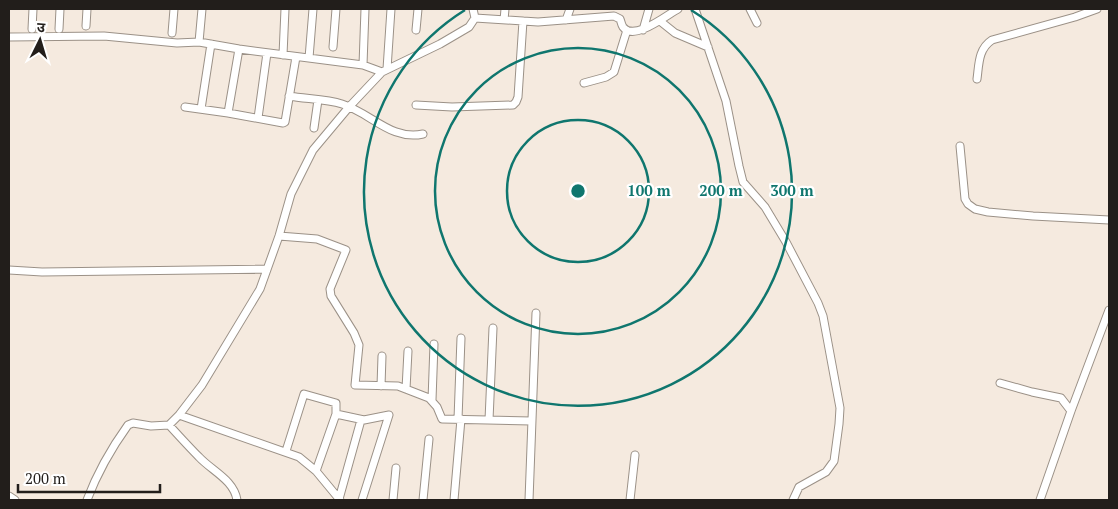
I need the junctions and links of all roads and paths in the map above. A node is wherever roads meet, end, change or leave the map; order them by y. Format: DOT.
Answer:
graph roads {
  1 [pos="34,9"];
  2 [pos="60,9"];
  3 [pos="87,9"];
  4 [pos="174,9"];
  5 [pos="202,9"];
  6 [pos="285,9"];
  7 [pos="313,9"];
  8 [pos="336,9"];
  9 [pos="365,9"];
  10 [pos="391,9"];
  11 [pos="418,9"];
  12 [pos="473,9"];
  13 [pos="505,9"];
  14 [pos="570,9"];
  15 [pos="648,9"];
  16 [pos="678,9"];
  17 [pos="695,9"];
  18 [pos="750,9"];
  19 [pos="1096,9"];
  20 [pos="475,18"];
  21 [pos="504,20"];
  22 [pos="566,20"];
  23 [pos="523,21"];
  24 [pos="660,21"];
  25 [pos="757,23"];
  26 [pos="86,26"];
  27 [pos="32,29"];
  28 [pos="59,29"];
  29 [pos="416,30"];
  30 [pos="627,30"];
  31 [pos="643,30"];
  32 [pos="172,33"];
  33 [pos="9,37"];
  34 [pos="199,42"];
  35 [pos="211,44"];
  36 [pos="334,47"];
  37 [pos="708,47"];
  38 [pos="239,49"];
  39 [pos="267,53"];
  40 [pos="282,55"];
  41 [pos="296,57"];
  42 [pos="309,58"];
  43 [pos="363,65"];
  44 [pos="384,70"];
  45 [pos="977,79"];
  46 [pos="584,84"];
  47 [pos="289,96"];
  48 [pos="318,100"];
  49 [pos="416,105"];
  50 [pos="349,107"];
  51 [pos="185,108"];
  52 [pos="200,109"];
  53 [pos="228,113"];
  54 [pos="258,118"];
  55 [pos="314,128"];
  56 [pos="423,134"];
  57 [pos="960,146"];
  58 [pos="1109,220"];
  59 [pos="279,236"];
  60 [pos="267,269"];
  61 [pos="9,270"];
  62 [pos="1109,310"];
  63 [pos="536,313"];
  64 [pos="493,328"];
  65 [pos="461,338"];
  66 [pos="434,344"];
  67 [pos="408,351"];
  68 [pos="382,356"];
  69 [pos="1000,383"];
  70 [pos="381,386"];
  71 [pos="406,389"];
  72 [pos="432,400"];
  73 [pos="1071,411"];
  74 [pos="336,414"];
  75 [pos="179,415"];
  76 [pos="460,419"];
  77 [pos="361,420"];
  78 [pos="489,420"];
  79 [pos="531,421"];
  80 [pos="169,425"];
  81 [pos="429,439"];
  82 [pos="286,451"];
  83 [pos="635,455"];
  84 [pos="396,468"];
  85 [pos="316,471"];
  86 [pos="9,496"];
  87 [pos="15,500"];
  88 [pos="87,500"];
  89 [pos="237,500"];
  90 [pos="339,500"];
  91 [pos="362,500"];
  92 [pos="393,500"];
  93 [pos="423,500"];
  94 [pos="454,500"];
  95 [pos="529,500"];
  96 [pos="630,500"];
  97 [pos="793,500"];
  98 [pos="1040,500"];
  1 -- 27 [label="street"];
  2 -- 28 [label="street"];
  3 -- 26 [label="street"];
  4 -- 32 [label="street"];
  5 -- 34 [label="street"];
  6 -- 40 [label="street"];
  7 -- 42 [label="street"];
  8 -- 36 [label="street"];
  9 -- 43 [label="street"];
  10 -- 44 [label="street"];
  11 -- 29 [label="street"];
  12 -- 20 [label="street"];
  13 -- 21 [label="street"];
  14 -- 22 [label="street"];
  15 -- 31 [label="street"];
  16 -- 24 [label="street"];
  17 -- 37 [label="street"];
  18 -- 25 [label="street"];
  19 -- 45 [label="street"];
  20 -- 21 [label="street"];
  20 -- 44 [label="street"];
  21 -- 23 [label="street"];
  22 -- 23 [label="street"];
  22 -- 30 [label="street"];
  23 -- 49 [label="street"];
  24 -- 31 [label="street"];
  24 -- 37 [label="street"];
  30 -- 31 [label="street"];
  30 -- 46 [label="street"];
  33 -- 34 [label="street"];
  34 -- 35 [label="street"];
  35 -- 38 [label="street"];
  35 -- 52 [label="street"];
  37 -- 97 [label="street"];
  38 -- 39 [label="street"];
  38 -- 53 [label="street"];
  39 -- 40 [label="street"];
  39 -- 54 [label="street"];
  40 -- 41 [label="street"];
  41 -- 42 [label="street"];
  41 -- 47 [label="street"];
  42 -- 43 [label="street"];
  43 -- 44 [label="street"];
  44 -- 50 [label="street"];
  47 -- 48 [label="street"];
  47 -- 54 [label="street"];
  48 -- 50 [label="street"];
  48 -- 55 [label="street"];
  50 -- 56 [label="street"];
  50 -- 59 [label="street"];
  51 -- 52 [label="street"];
  52 -- 53 [label="street"];
  53 -- 54 [label="street"];
  57 -- 58 [label="street"];
  59 -- 60 [label="street"];
  59 -- 70 [label="street"];
  60 -- 61 [label="street"];
  60 -- 75 [label="street"];
  62 -- 73 [label="street"];
  63 -- 79 [label="street"];
  64 -- 78 [label="street"];
  65 -- 76 [label="street"];
  66 -- 72 [label="street"];
  67 -- 71 [label="street"];
  68 -- 70 [label="street"];
  69 -- 73 [label="street"];
  70 -- 71 [label="street"];
  71 -- 72 [label="street"];
  72 -- 76 [label="street"];
  73 -- 98 [label="street"];
  74 -- 77 [label="street"];
  74 -- 82 [label="street"];
  74 -- 85 [label="street"];
  75 -- 80 [label="street"];
  75 -- 82 [label="street"];
  76 -- 78 [label="street"];
  76 -- 94 [label="street"];
  77 -- 90 [label="street"];
  77 -- 91 [label="street"];
  78 -- 79 [label="street"];
  79 -- 95 [label="street"];
  80 -- 88 [label="street"];
  80 -- 89 [label="street"];
  81 -- 93 [label="street"];
  82 -- 85 [label="street"];
  83 -- 96 [label="street"];
  84 -- 92 [label="street"];
  85 -- 90 [label="street"];
  86 -- 87 [label="street"];
}
